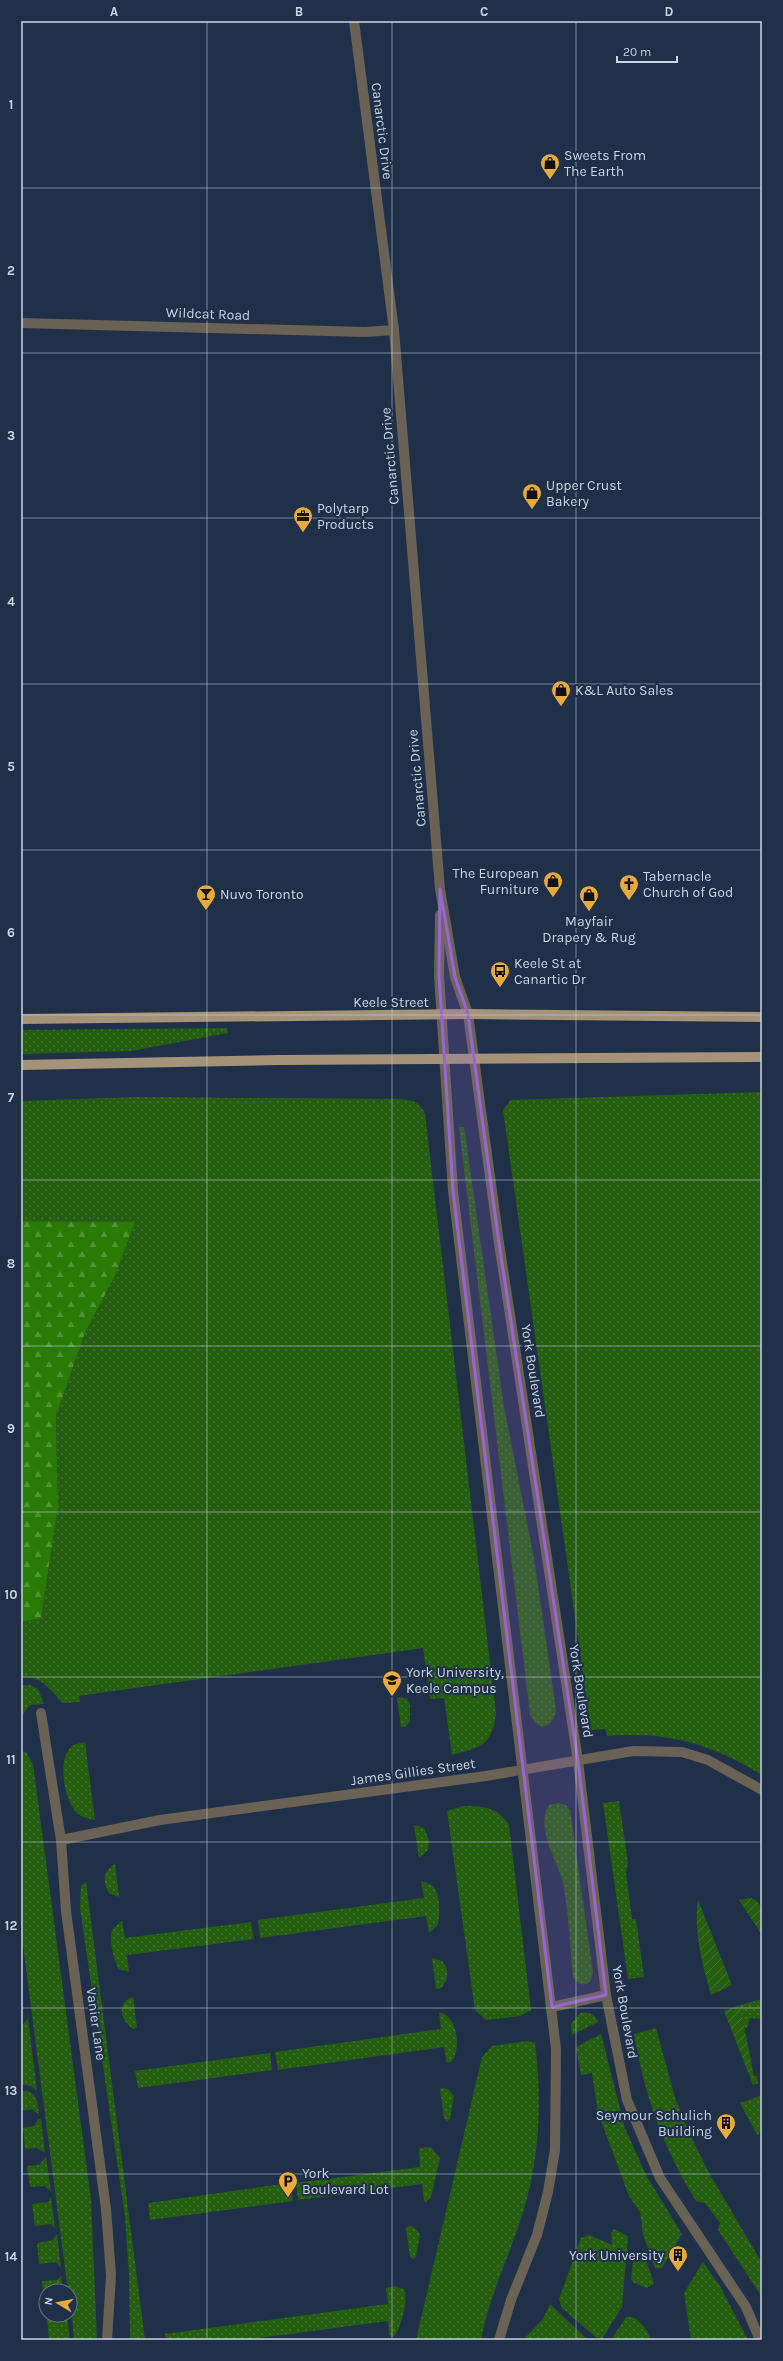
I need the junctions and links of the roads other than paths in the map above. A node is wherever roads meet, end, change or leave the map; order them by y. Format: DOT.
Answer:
graph roads {
  1 [pos="354,21"];
  2 [pos="21,323"];
  3 [pos="394,330"];
  4 [pos="440,889"];
  5 [pos="468,1014"];
  6 [pos="442,1016"];
  7 [pos="762,1017"];
  8 [pos="21,1018"];
  9 [pos="762,1057"];
  10 [pos="443,1058"];
  11 [pos="474,1059"];
  12 [pos="21,1065"];
  13 [pos="40,1713"];
  14 [pos="578,1761"];
  15 [pos="523,1771"];
  16 [pos="762,1790"];
  17 [pos="61,1840"];
  18 [pos="606,1995"];
  19 [pos="552,2007"];
  20 [pos="107,2340"];
  21 [pos="499,2340"];
  22 [pos="760,2340"];
  1 -- 3 [label="street, Canarctic Drive"];
  2 -- 3 [label="street, Wildcat Road"];
  3 -- 4 [label="street, Canarctic Drive"];
  4 -- 5 [label="street, Canarctic Drive"];
  4 -- 6 [label="street, Canarctic Drive"];
  5 -- 6 [label="main road, Keele Street"];
  5 -- 7 [label="main road, Keele Street"];
  5 -- 11 [label="street, York Boulevard"];
  6 -- 8 [label="main road, Keele Street"];
  6 -- 10 [label="street, Canarctic Drive"];
  9 -- 11 [label="main road"];
  10 -- 11 [label="main road"];
  10 -- 12 [label="main road"];
  10 -- 15 [label="street"];
  11 -- 14 [label="street, York Boulevard"];
  13 -- 17 [label="street, Vanier Lane"];
  14 -- 15 [label="street, James Gillies Street"];
  14 -- 16 [label="street, James Gillies Street"];
  14 -- 18 [label="street, York Boulevard"];
  15 -- 17 [label="street, James Gillies Street"];
  15 -- 19 [label="street"];
  17 -- 20 [label="street, Vanier Lane"];
  18 -- 19 [label="street"];
  18 -- 22 [label="street, York Boulevard"];
  19 -- 21 [label="street"];
}
